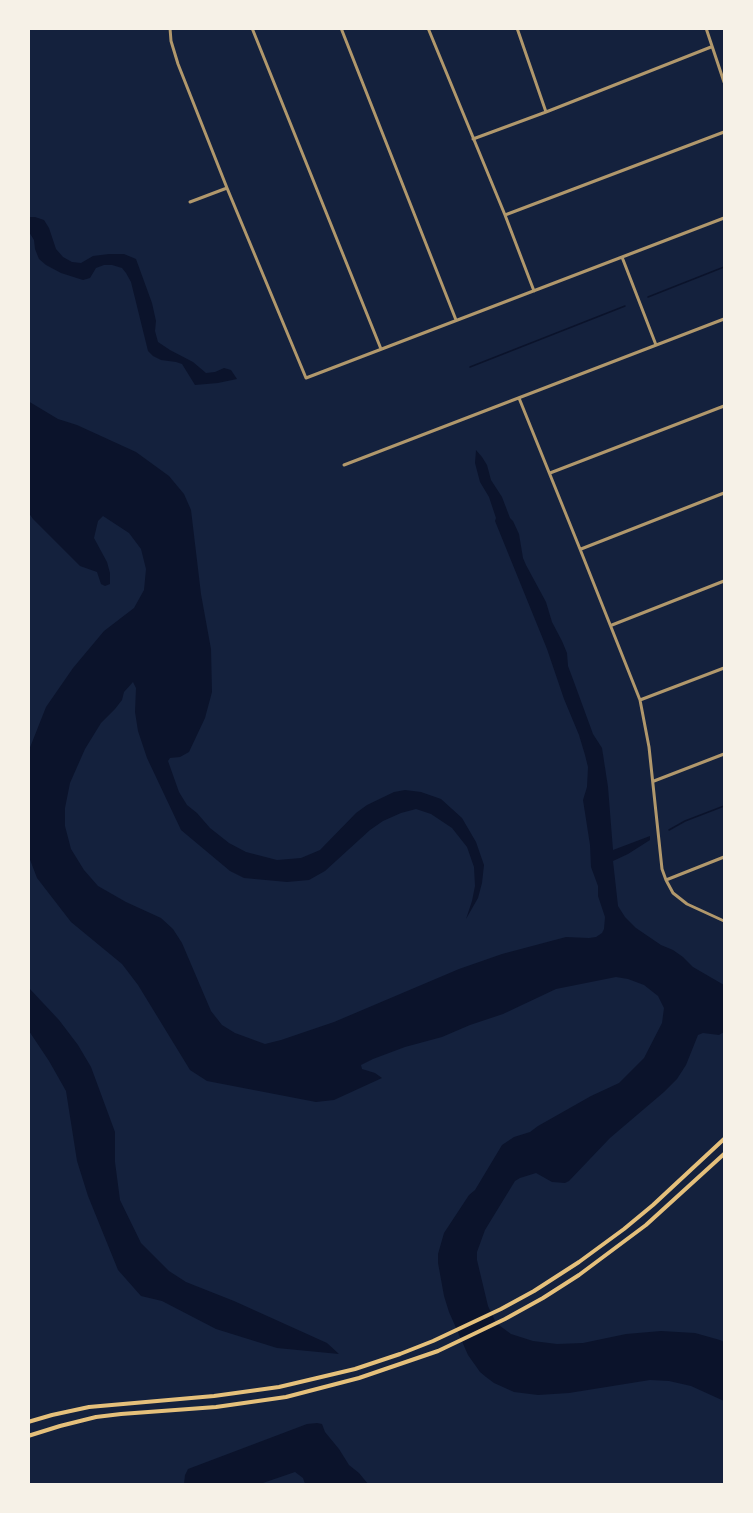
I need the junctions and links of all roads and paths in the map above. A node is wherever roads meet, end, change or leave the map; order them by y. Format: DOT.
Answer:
graph roads {
  1 [pos="170,28"];
  2 [pos="252,28"];
  3 [pos="341,28"];
  4 [pos="428,28"];
  5 [pos="517,28"];
  6 [pos="706,28"];
  7 [pos="711,46"];
  8 [pos="724,82"];
  9 [pos="546,112"];
  10 [pos="724,132"];
  11 [pos="473,139"];
  12 [pos="227,188"];
  13 [pos="190,202"];
  14 [pos="506,215"];
  15 [pos="724,218"];
  16 [pos="622,257"];
  17 [pos="534,291"];
  18 [pos="724,319"];
  19 [pos="456,320"];
  20 [pos="656,345"];
  21 [pos="381,349"];
  22 [pos="519,398"];
  23 [pos="724,406"];
  24 [pos="344,465"];
  25 [pos="549,473"];
  26 [pos="724,493"];
  27 [pos="580,549"];
  28 [pos="724,581"];
  29 [pos="611,626"];
  30 [pos="724,668"];
  31 [pos="640,700"];
  32 [pos="724,754"];
  33 [pos="654,781"];
  34 [pos="724,857"];
  35 [pos="666,880"];
  36 [pos="724,921"];
  37 [pos="724,1139"];
  38 [pos="724,1154"];
  39 [pos="28,1422"];
  40 [pos="28,1436"];
  1 -- 12 [label="street"];
  2 -- 21 [label="street"];
  3 -- 19 [label="street"];
  4 -- 11 [label="street"];
  5 -- 9 [label="street"];
  6 -- 7 [label="street"];
  7 -- 8 [label="street"];
  7 -- 9 [label="street"];
  9 -- 11 [label="street"];
  10 -- 14 [label="street"];
  11 -- 14 [label="street"];
  12 -- 13 [label="street"];
  12 -- 21 [label="street"];
  14 -- 17 [label="street"];
  15 -- 16 [label="street"];
  16 -- 17 [label="street"];
  16 -- 20 [label="street"];
  17 -- 19 [label="street"];
  18 -- 20 [label="street"];
  19 -- 21 [label="street"];
  20 -- 22 [label="street"];
  22 -- 24 [label="street"];
  22 -- 25 [label="street"];
  23 -- 25 [label="street"];
  25 -- 27 [label="street"];
  26 -- 27 [label="street"];
  27 -- 29 [label="street"];
  28 -- 29 [label="street"];
  29 -- 31 [label="street"];
  30 -- 31 [label="street"];
  31 -- 33 [label="street"];
  32 -- 33 [label="street"];
  33 -- 35 [label="street"];
  34 -- 35 [label="street"];
  35 -- 36 [label="street"];
  37 -- 39 [label="main road"];
  38 -- 40 [label="main road"];
}
